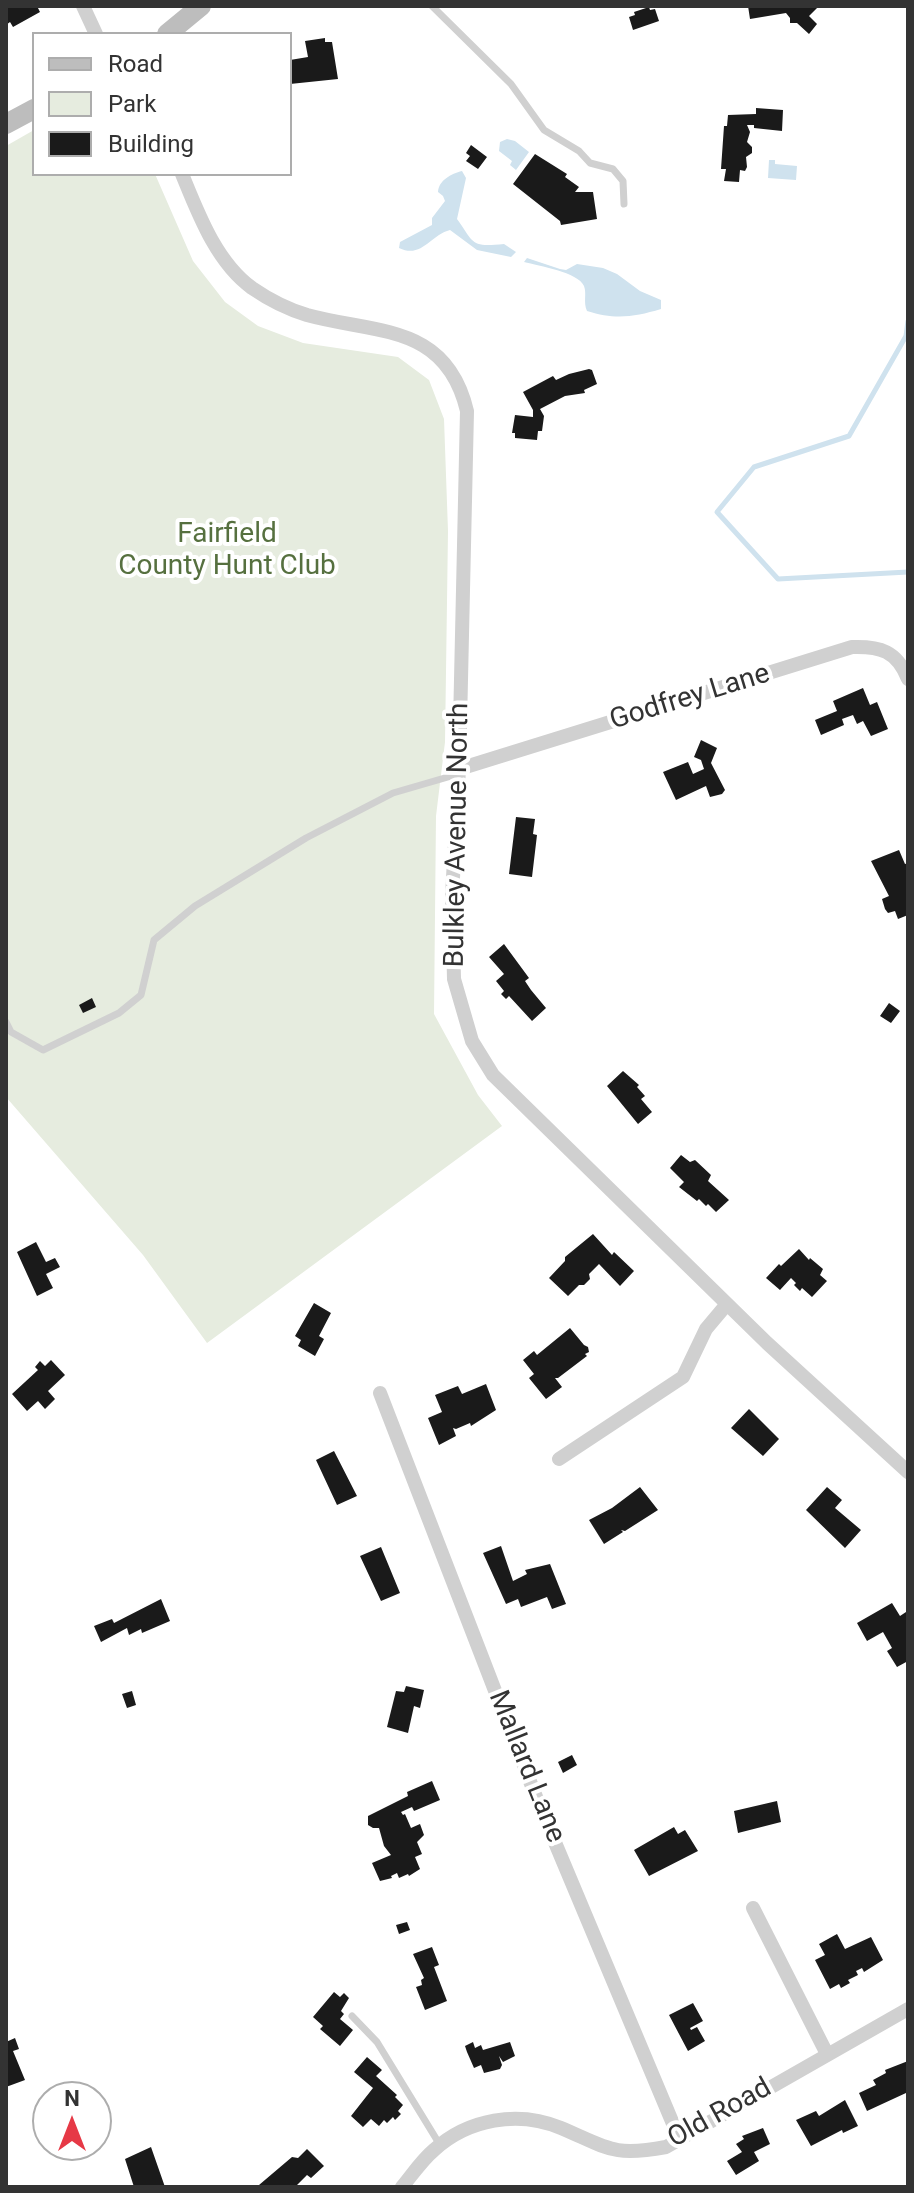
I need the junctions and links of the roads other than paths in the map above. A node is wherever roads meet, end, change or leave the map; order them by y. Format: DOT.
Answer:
graph roads {
  1 [pos="83,6"];
  2 [pos="201,6"];
  3 [pos="432,6"];
  4 [pos="177,31"];
  5 [pos="95,32"];
  6 [pos="32,110"];
  7 [pos="6,124"];
  8 [pos="183,176"];
  9 [pos="624,204"];
  10 [pos="908,679"];
  11 [pos="459,769"];
  12 [pos="6,1022"];
  13 [pos="727,1304"];
  14 [pos="380,1393"];
  15 [pos="559,1459"];
  16 [pos="908,1472"];
  17 [pos="753,1908"];
  18 [pos="908,2009"];
  19 [pos="352,2016"];
  20 [pos="827,2054"];
  21 [pos="679,2138"];
  22 [pos="440,2145"];
  23 [pos="402,2187"];
  1 -- 5 [label="street"];
  2 -- 4 [label="main road"];
  3 -- 9 [label="lane"];
  6 -- 7 [label="main road"];
  8 -- 11 [label="street, Bulkley Avenue North"];
  10 -- 11 [label="street, Godfrey Lane"];
  11 -- 12 [label="lane"];
  11 -- 13 [label="street, Bulkley Avenue North"];
  13 -- 15 [label="street"];
  13 -- 16 [label="street, Bulkley Avenue North"];
  14 -- 21 [label="street, Mallard Lane"];
  17 -- 20 [label="street"];
  18 -- 20 [label="street, Old Road"];
  19 -- 22 [label="lane"];
  20 -- 21 [label="street, Old Road"];
  21 -- 22 [label="street, Old Road"];
  22 -- 23 [label="street, Old Road"];
}
